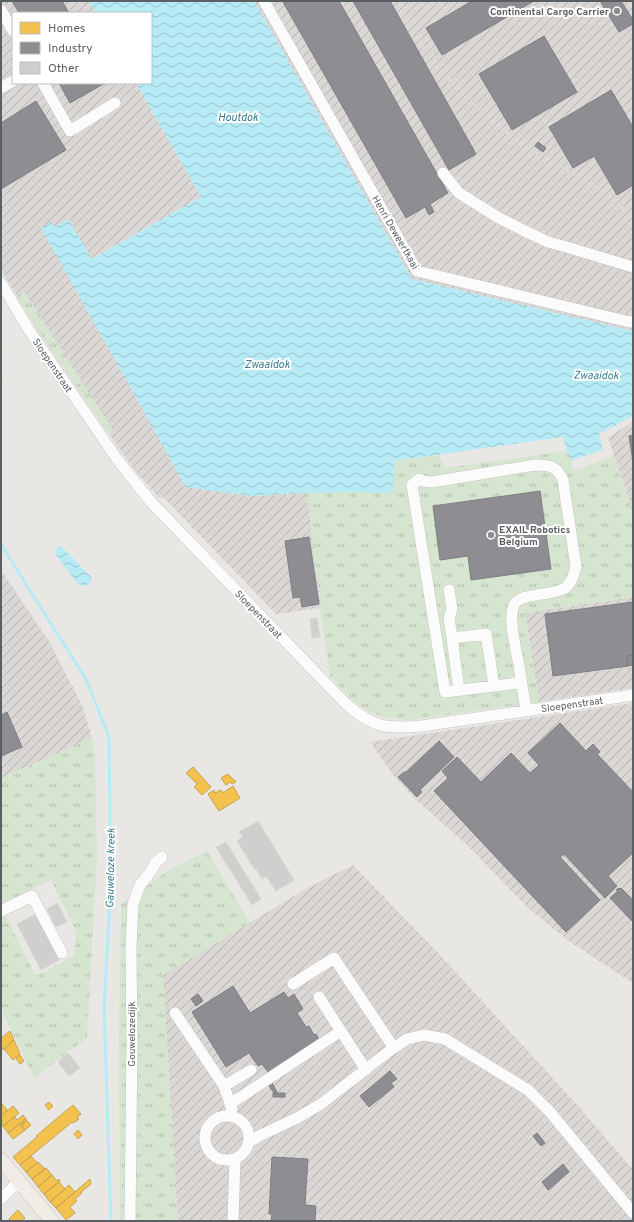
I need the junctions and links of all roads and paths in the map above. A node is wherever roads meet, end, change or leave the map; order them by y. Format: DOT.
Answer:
graph roads {
  1 [pos="264,1"];
  2 [pos="1,10"];
  3 [pos="12,29"];
  4 [pos="12,82"];
  5 [pos="43,84"];
  6 [pos="1,88"];
  7 [pos="115,103"];
  8 [pos="443,173"];
  9 [pos="633,267"];
  10 [pos="1,283"];
  11 [pos="633,322"];
  12 [pos="449,590"];
  13 [pos="452,638"];
  14 [pos="521,682"];
  15 [pos="494,686"];
  16 [pos="459,690"];
  17 [pos="633,695"];
  18 [pos="526,711"];
  19 [pos="162,857"];
  20 [pos="1,911"];
  21 [pos="62,953"];
  22 [pos="293,984"];
  23 [pos="319,997"];
  24 [pos="175,1014"];
  25 [pos="341,1031"];
  26 [pos="394,1048"];
  27 [pos="251,1070"];
  28 [pos="366,1070"];
  29 [pos="224,1086"];
  30 [pos="230,1104"];
  31 [pos="230,1116"];
  32 [pos="249,1142"];
  33 [pos="235,1159"];
  34 [pos="1,1160"];
  35 [pos="19,1181"];
  36 [pos="1,1198"];
  37 [pos="633,1213"];
  38 [pos="52,1221"];
  39 [pos="130,1221"];
  40 [pos="233,1221"];
  1 -- 11 [label="street, Henri Deweertkaai"];
  2 -- 3 [label="street"];
  4 -- 6 [label="street"];
  5 -- 7 [label="street"];
  8 -- 9 [label="street"];
  10 -- 18 [label="street, Sloepenstraat"];
  12 -- 13 [label="street"];
  13 -- 15 [label="street"];
  13 -- 16 [label="street"];
  14 -- 15 [label="street"];
  14 -- 16 [label="street"];
  14 -- 18 [label="street"];
  15 -- 16 [label="street"];
  17 -- 18 [label="street, Sloepenstraat"];
  19 -- 39 [label="street, Gouwelozedijk"];
  20 -- 21 [label="street"];
  22 -- 26 [label="street"];
  23 -- 25 [label="street"];
  24 -- 29 [label="street"];
  25 -- 28 [label="street"];
  25 -- 30 [label="street"];
  26 -- 28 [label="street"];
  26 -- 37 [label="street"];
  27 -- 29 [label="street"];
  28 -- 32 [label="street"];
  29 -- 30 [label="street"];
  30 -- 31 [label="street"];
  31 -- 32 [label="street"];
  31 -- 33 [label="street"];
  32 -- 33 [label="street"];
  33 -- 40 [label="street"];
  34 -- 35 [label="main road"];
  35 -- 36 [label="street"];
  35 -- 38 [label="main road"];
}
